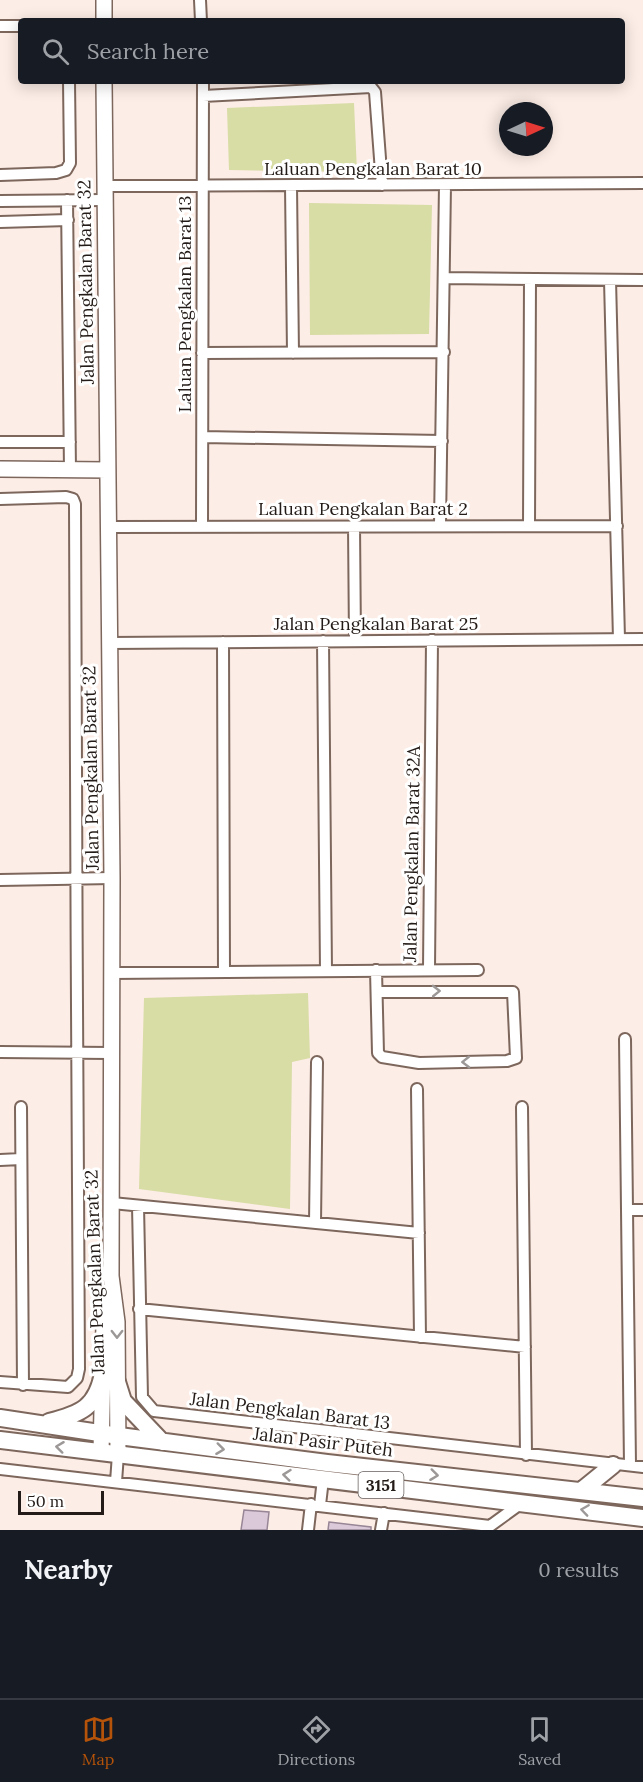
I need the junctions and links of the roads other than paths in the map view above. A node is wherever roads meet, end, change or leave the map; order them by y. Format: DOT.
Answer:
graph roads {
  1 [pos="104,0"];
  2 [pos="200,0"];
  3 [pos="104,18"];
  4 [pos="201,18"];
  5 [pos="0,26"];
  6 [pos="18,26"];
  7 [pos="69,84"];
  8 [pos="104,84"];
  9 [pos="203,84"];
  10 [pos="203,96"];
  11 [pos="0,175"];
  12 [pos="643,183"];
  13 [pos="382,185"];
  14 [pos="445,185"];
  15 [pos="291,186"];
  16 [pos="201,187"];
  17 [pos="104,193"];
  18 [pos="67,200"];
  19 [pos="0,201"];
  20 [pos="68,220"];
  21 [pos="0,222"];
  22 [pos="445,278"];
  23 [pos="530,279"];
  24 [pos="610,280"];
  25 [pos="643,280"];
  26 [pos="444,352"];
  27 [pos="202,353"];
  28 [pos="293,353"];
  29 [pos="203,437"];
  30 [pos="442,441"];
  31 [pos="0,442"];
  32 [pos="70,442"];
  33 [pos="0,470"];
  34 [pos="70,470"];
  35 [pos="108,470"];
  36 [pos="0,499"];
  37 [pos="440,524"];
  38 [pos="354,525"];
  39 [pos="202,526"];
  40 [pos="529,526"];
  41 [pos="617,526"];
  42 [pos="109,527"];
  43 [pos="619,639"];
  44 [pos="643,639"];
  45 [pos="432,640"];
  46 [pos="323,641"];
  47 [pos="355,641"];
  48 [pos="223,642"];
  49 [pos="109,643"];
  50 [pos="78,878"];
  51 [pos="112,878"];
  52 [pos="0,880"];
  53 [pos="429,969"];
  54 [pos="326,970"];
  55 [pos="376,970"];
  56 [pos="478,970"];
  57 [pos="224,972"];
  58 [pos="111,973"];
  59 [pos="377,992"];
  60 [pos="625,1039"];
  61 [pos="0,1052"];
  62 [pos="75,1053"];
  63 [pos="110,1053"];
  64 [pos="317,1062"];
  65 [pos="417,1089"];
  66 [pos="21,1107"];
  67 [pos="522,1107"];
  68 [pos="0,1160"];
  69 [pos="21,1160"];
  70 [pos="112,1203"];
  71 [pos="138,1206"];
  72 [pos="627,1210"];
  73 [pos="643,1210"];
  74 [pos="315,1223"];
  75 [pos="419,1233"];
  76 [pos="111,1276"];
  77 [pos="139,1309"];
  78 [pos="420,1337"];
  79 [pos="525,1347"];
  80 [pos="103,1373"];
  81 [pos="0,1382"];
  82 [pos="117,1382"];
  83 [pos="23,1385"];
  84 [pos="0,1418"];
  85 [pos="43,1423"];
  86 [pos="102,1433"];
  87 [pos="119,1436"];
  88 [pos="0,1440"];
  89 [pos="162,1442"];
  90 [pos="101,1452"];
  91 [pos="118,1454"];
  92 [pos="526,1455"];
  93 [pos="622,1465"];
  94 [pos="643,1467"];
  95 [pos="0,1469"];
  96 [pos="324,1479"];
  97 [pos="116,1482"];
  98 [pos="581,1491"];
  99 [pos="643,1498"];
  100 [pos="523,1502"];
  101 [pos="316,1505"];
  102 [pos="384,1513"];
  103 [pos="643,1518"];
  104 [pos="308,1530"];
  105 [pos="381,1530"];
  1 -- 3 [label="street"];
  2 -- 4 [label="street"];
  5 -- 6 [label="street"];
  7 -- 11 [label="street"];
  8 -- 17 [label="street, Jalan Pengkalan Barat 32"];
  9 -- 10 [label="street, Laluan Pengkalan Barat 13"];
  10 -- 13 [label="street"];
  10 -- 16 [label="street, Laluan Pengkalan Barat 13"];
  12 -- 14 [label="street, Laluan Pengkalan Barat 10"];
  13 -- 14 [label="street, Laluan Pengkalan Barat 10"];
  13 -- 15 [label="street, Laluan Pengkalan Barat 10"];
  14 -- 22 [label="street"];
  15 -- 16 [label="street, Laluan Pengkalan Barat 10"];
  15 -- 28 [label="street"];
  16 -- 17 [label="street, Laluan Pengkalan Barat 10"];
  16 -- 27 [label="street, Laluan Pengkalan Barat 13"];
  17 -- 18 [label="street, Laluan Pengkalan Barat 10"];
  17 -- 35 [label="street, Jalan Pengkalan Barat 32"];
  18 -- 19 [label="street, Laluan Pengkalan Barat 10"];
  18 -- 20 [label="street"];
  20 -- 21 [label="street"];
  20 -- 32 [label="street"];
  22 -- 23 [label="street"];
  22 -- 26 [label="street"];
  23 -- 24 [label="street"];
  23 -- 40 [label="street"];
  24 -- 25 [label="street"];
  24 -- 41 [label="street"];
  26 -- 28 [label="street"];
  26 -- 30 [label="street"];
  27 -- 28 [label="street"];
  27 -- 29 [label="street, Laluan Pengkalan Barat 13"];
  29 -- 30 [label="street"];
  29 -- 39 [label="street, Laluan Pengkalan Barat 13"];
  30 -- 37 [label="street"];
  31 -- 32 [label="street"];
  32 -- 34 [label="street"];
  33 -- 34 [label="street"];
  34 -- 35 [label="street"];
  35 -- 42 [label="street, Jalan Pengkalan Barat 32"];
  36 -- 50 [label="street"];
  37 -- 38 [label="street, Laluan Pengkalan Barat 2"];
  37 -- 40 [label="street, Laluan Pengkalan Barat 2"];
  38 -- 39 [label="street, Laluan Pengkalan Barat 2"];
  38 -- 47 [label="street"];
  39 -- 42 [label="street, Laluan Pengkalan Barat 2"];
  40 -- 41 [label="street, Laluan Pengkalan Barat 2"];
  41 -- 43 [label="street"];
  42 -- 49 [label="street, Jalan Pengkalan Barat 32"];
  43 -- 44 [label="street, Jalan Pengkalan Barat 25"];
  43 -- 45 [label="street, Jalan Pengkalan Barat 25"];
  45 -- 47 [label="street, Jalan Pengkalan Barat 25"];
  45 -- 53 [label="street, Jalan Pengkalan Barat 32A"];
  46 -- 47 [label="street, Jalan Pengkalan Barat 25"];
  46 -- 48 [label="street, Jalan Pengkalan Barat 25"];
  46 -- 54 [label="street"];
  48 -- 49 [label="street, Jalan Pengkalan Barat 25"];
  48 -- 57 [label="street"];
  49 -- 51 [label="street, Jalan Pengkalan Barat 32"];
  50 -- 51 [label="street"];
  50 -- 52 [label="street"];
  50 -- 62 [label="street"];
  51 -- 58 [label="street, Jalan Pengkalan Barat 32"];
  53 -- 55 [label="street, Jalan Pengkalan Barat 32A"];
  53 -- 56 [label="street"];
  54 -- 55 [label="street, Jalan Pengkalan Barat 32A"];
  54 -- 57 [label="street, Jalan Pengkalan Barat 32A"];
  55 -- 59 [label="street"];
  57 -- 58 [label="street, Jalan Pengkalan Barat 32A"];
  58 -- 63 [label="street, Jalan Pengkalan Barat 32"];
  59 -- 59 [label="street, one-way"];
  60 -- 72 [label="street"];
  61 -- 62 [label="street"];
  62 -- 63 [label="street"];
  62 -- 83 [label="street"];
  63 -- 70 [label="street, Jalan Pengkalan Barat 32"];
  64 -- 74 [label="street"];
  65 -- 75 [label="street"];
  66 -- 69 [label="street"];
  67 -- 79 [label="street"];
  68 -- 69 [label="street"];
  69 -- 83 [label="street"];
  70 -- 71 [label="street"];
  70 -- 76 [label="street, Jalan Pengkalan Barat 32"];
  71 -- 74 [label="street"];
  71 -- 77 [label="street, Jalan Pengkalan Barat 13"];
  72 -- 73 [label="street"];
  72 -- 93 [label="street"];
  74 -- 75 [label="street"];
  75 -- 78 [label="street"];
  76 -- 80 [label="street"];
  76 -- 82 [label="street, Jalan Pengkalan Barat 32, one-way"];
  77 -- 78 [label="street"];
  77 -- 92 [label="street, Jalan Pengkalan Barat 13"];
  78 -- 79 [label="street"];
  79 -- 92 [label="street"];
  80 -- 85 [label="main road"];
  80 -- 86 [label="street"];
  81 -- 83 [label="street"];
  82 -- 87 [label="street, Jalan Pengkalan Barat 32"];
  82 -- 89 [label="main road"];
  84 -- 85 [label="main road, Jalan Pasir Puteh / 3151"];
  85 -- 86 [label="main road, Jalan Pasir Puteh / 3151"];
  86 -- 87 [label="main road, Jalan Pasir Puteh / 3151"];
  86 -- 90 [label="street"];
  87 -- 89 [label="main road, Jalan Pasir Puteh / 3151"];
  87 -- 91 [label="street, Jalan Pengkalan Barat 32"];
  90 -- 88 [label="main road, Jalan Pasir Puteh / 3151, one-way"];
  89 -- 98 [label="main road, Jalan Pasir Puteh / 3151, one-way"];
  90 -- 91 [label="main road, Jalan Pasir Puteh / 3151"];
  96 -- 91 [label="main road, Jalan Pasir Puteh / 3151, one-way"];
  91 -- 97 [label="street"];
  92 -- 93 [label="street, Jalan Pengkalan Barat 13"];
  93 -- 94 [label="street, Jalan Pengkalan Barat 13"];
  93 -- 98 [label="main road"];
  95 -- 97 [label="street"];
  96 -- 100 [label="main road, Jalan Pasir Puteh / 3151"];
  96 -- 101 [label="street"];
  97 -- 101 [label="street"];
  98 -- 99 [label="main road, Jalan Pasir Puteh / 3151"];
  100 -- 102 [label="street"];
  103 -- 100 [label="main road, Jalan Pasir Puteh / 3151, one-way"];
  101 -- 102 [label="street"];
  101 -- 104 [label="street"];
  102 -- 105 [label="street"];
}
